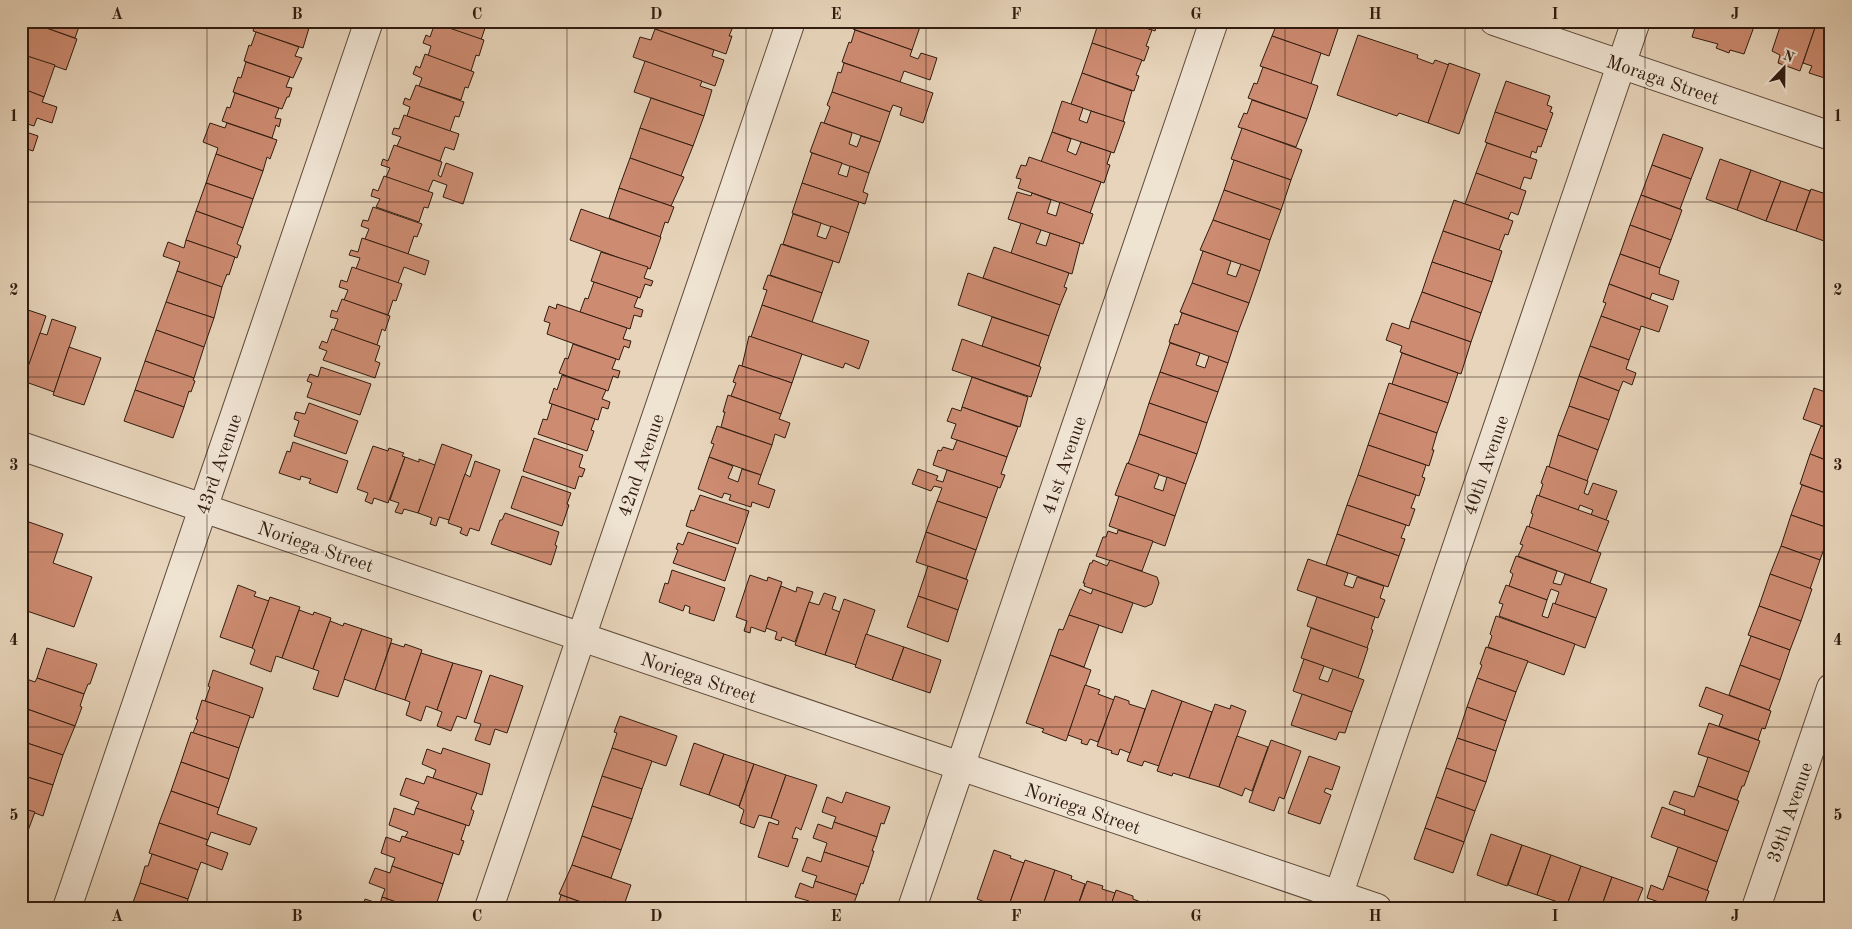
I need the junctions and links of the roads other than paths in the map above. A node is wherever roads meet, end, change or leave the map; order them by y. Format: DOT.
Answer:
graph roads {
  1 [pos="369,21"];
  2 [pos="791,21"];
  3 [pos="1214,21"];
  4 [pos="1494,21"];
  5 [pos="1636,21"];
  6 [pos="1621,64"];
  7 [pos="1831,136"];
  8 [pos="21,446"];
  9 [pos="203,507"];
  10 [pos="582,637"];
  11 [pos="1831,688"];
  12 [pos="960,766"];
  13 [pos="1336,901"];
  14 [pos="66,908"];
  15 [pos="489,908"];
  16 [pos="912,908"];
  17 [pos="1377,908"];
  18 [pos="1756,908"];
  1 -- 9 [label="street, 43rd Avenue"];
  2 -- 10 [label="street, 42nd Avenue"];
  3 -- 12 [label="street, 41st Avenue"];
  4 -- 6 [label="street, Moraga Street"];
  5 -- 6 [label="street, 40th Avenue"];
  6 -- 7 [label="street, Moraga Street"];
  6 -- 13 [label="street, 40th Avenue"];
  8 -- 9 [label="street, Noriega Street"];
  9 -- 10 [label="street, Noriega Street"];
  9 -- 14 [label="street, 43rd Avenue"];
  10 -- 12 [label="street, Noriega Street"];
  10 -- 15 [label="street, 42nd Avenue"];
  11 -- 18 [label="street, 39th Avenue"];
  12 -- 13 [label="street, Noriega Street"];
  12 -- 16 [label="street, 41st Avenue"];
  13 -- 17 [label="street, Noriega Street"];
}
